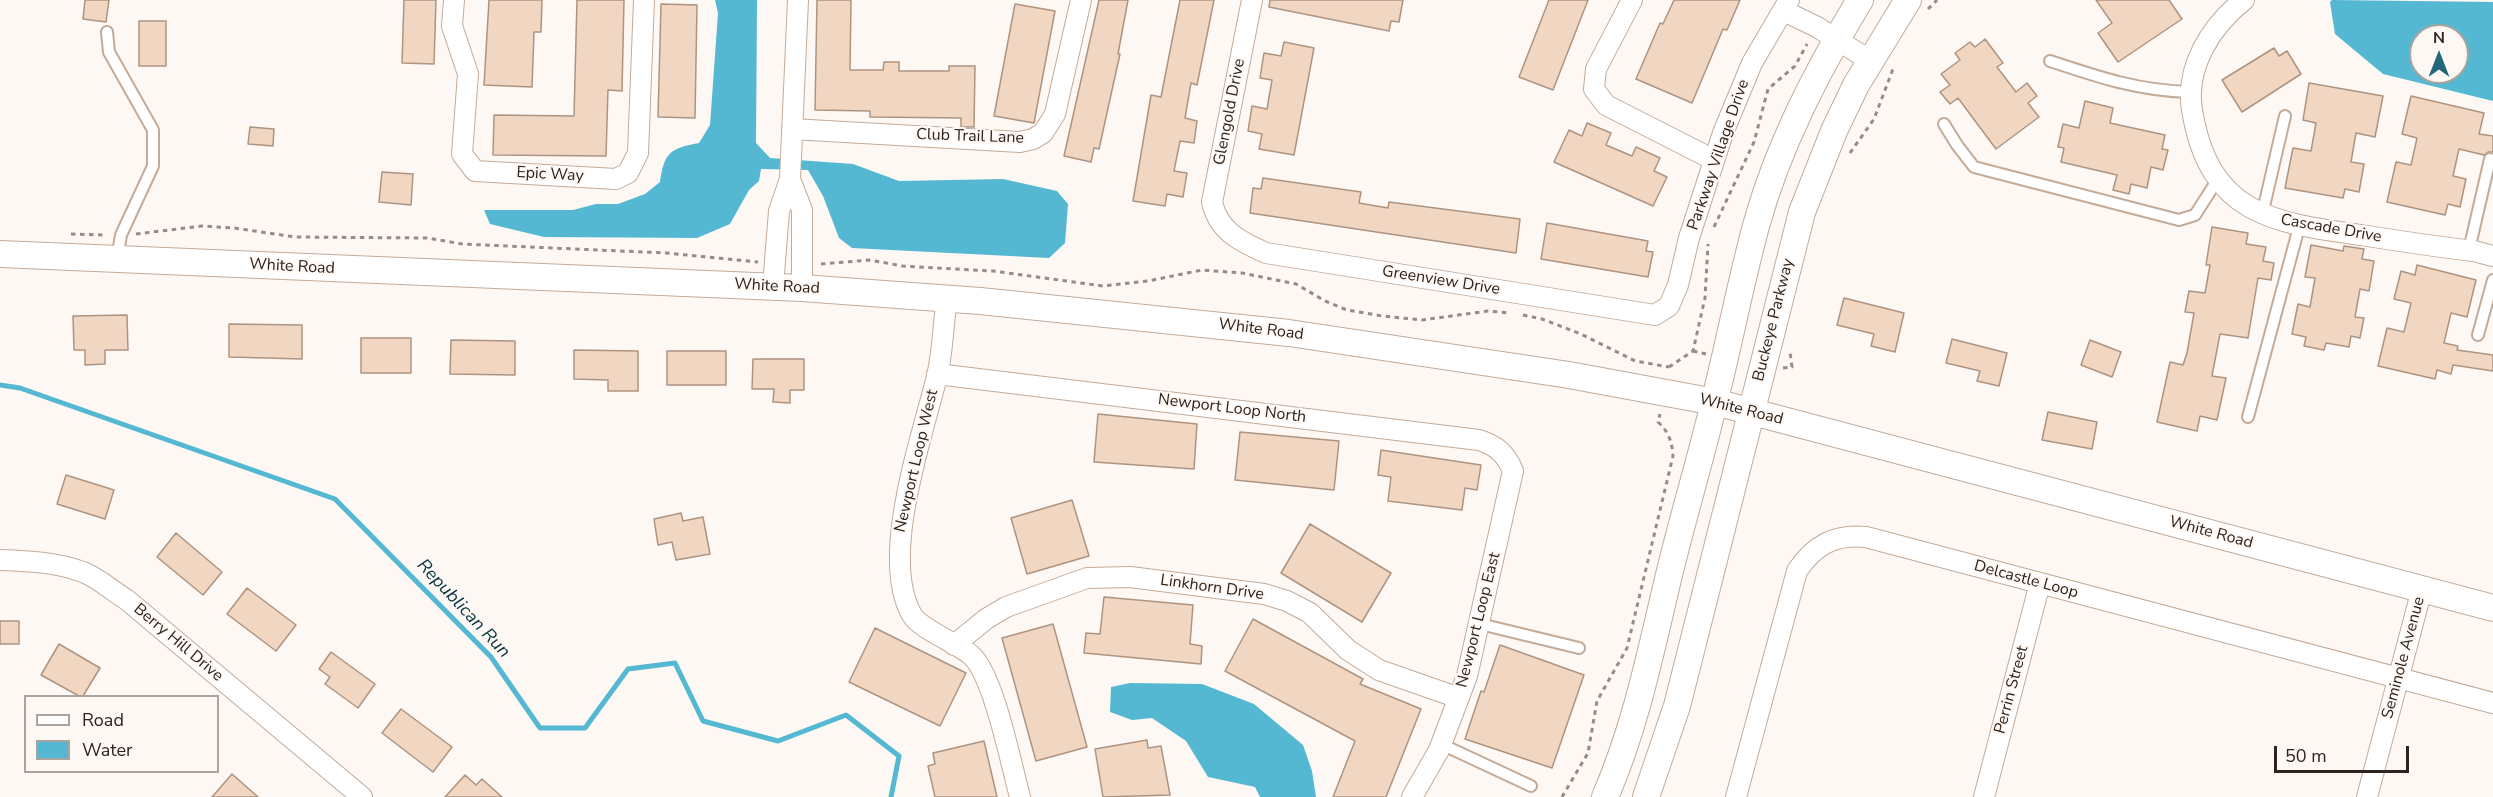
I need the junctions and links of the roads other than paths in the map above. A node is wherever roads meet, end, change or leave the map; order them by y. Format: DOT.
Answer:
graph roads {
  1 [pos="454,0"];
  2 [pos="645,0"];
  3 [pos="798,0"];
  4 [pos="1081,0"];
  5 [pos="1252,0"];
  6 [pos="1632,0"];
  7 [pos="1860,0"];
  8 [pos="1908,0"];
  9 [pos="2244,0"];
  10 [pos="1786,5"];
  11 [pos="2222,7"];
  12 [pos="107,32"];
  13 [pos="1827,33"];
  14 [pos="1869,60"];
  15 [pos="2050,61"];
  16 [pos="2190,93"];
  17 [pos="2285,116"];
  18 [pos="1944,124"];
  19 [pos="792,129"];
  20 [pos="2490,159"];
  21 [pos="1714,160"];
  22 [pos="790,179"];
  23 [pos="2218,179"];
  24 [pos="2262,215"];
  25 [pos="1220,222"];
  26 [pos="2299,227"];
  27 [pos="2469,250"];
  28 [pos="0,254"];
  29 [pos="2493,256"];
  30 [pos="117,259"];
  31 [pos="2493,280"];
  32 [pos="773,286"];
  33 [pos="802,288"];
  34 [pos="947,299"];
  35 [pos="1669,306"];
  36 [pos="2478,335"];
  37 [pos="937,374"];
  38 [pos="1715,402"];
  39 [pos="1751,412"];
  40 [pos="2248,417"];
  41 [pos="1513,471"];
  42 [pos="0,560"];
  43 [pos="2040,583"];
  44 [pos="2422,589"];
  45 [pos="2493,608"];
  46 [pos="1480,624"];
  47 [pos="954,645"];
  48 [pos="1579,648"];
  49 [pos="2398,678"];
  50 [pos="1459,698"];
  51 [pos="2493,704"];
  52 [pos="1441,744"];
  53 [pos="1531,786"];
  54 [pos="362,797"];
  55 [pos="1020,797"];
  56 [pos="1412,797"];
  57 [pos="1605,797"];
  58 [pos="1646,797"];
  59 [pos="1737,797"];
  60 [pos="1984,797"];
  61 [pos="2367,797"];
  1 -- 2 [label="street, Epic Way"];
  3 -- 19 [label="street"];
  4 -- 19 [label="street, Club Trail Lane"];
  5 -- 25 [label="street, Glengold Drive"];
  6 -- 21 [label="street"];
  7 -- 13 [label="street"];
  8 -- 14 [label="street, Buckeye Parkway"];
  9 -- 11 [label="street, Cascade Drive"];
  10 -- 13 [label="street, Parkway Village Drive"];
  10 -- 21 [label="street, Parkway Village Drive"];
  11 -- 16 [label="street, Cascade Drive"];
  12 -- 30 [label="lane"];
  13 -- 14 [label="street, Parkway Village Drive"];
  13 -- 38 [label="street"];
  14 -- 39 [label="street, Buckeye Parkway"];
  15 -- 16 [label="lane"];
  16 -- 23 [label="street, Cascade Drive"];
  17 -- 24 [label="lane"];
  18 -- 23 [label="lane"];
  19 -- 22 [label="street"];
  20 -- 27 [label="lane"];
  21 -- 35 [label="street, Parkway Village Drive"];
  22 -- 32 [label="street"];
  22 -- 33 [label="street"];
  23 -- 24 [label="street, Cascade Drive"];
  24 -- 26 [label="street, Cascade Drive"];
  25 -- 35 [label="street, Greenview Drive"];
  26 -- 27 [label="street, Cascade Drive"];
  26 -- 40 [label="lane"];
  27 -- 29 [label="street, Cascade Drive"];
  28 -- 30 [label="street, White Road"];
  30 -- 32 [label="street, White Road"];
  31 -- 36 [label="lane"];
  32 -- 33 [label="street, White Road"];
  33 -- 34 [label="street, White Road"];
  34 -- 37 [label="street, Newport Loop West"];
  34 -- 38 [label="street, White Road"];
  37 -- 41 [label="street, Newport Loop North"];
  37 -- 47 [label="street, Newport Loop West"];
  38 -- 39 [label="street, White Road"];
  38 -- 57 [label="street"];
  39 -- 44 [label="street, White Road"];
  39 -- 58 [label="street, Buckeye Parkway"];
  41 -- 46 [label="street, Newport Loop East"];
  42 -- 54 [label="street, Berry Hill Drive"];
  43 -- 49 [label="street, Delcastle Loop"];
  43 -- 59 [label="street, Delcastle Loop"];
  43 -- 60 [label="street, Perrin Street"];
  44 -- 45 [label="street, White Road"];
  44 -- 49 [label="street, Seminole Avenue"];
  46 -- 48 [label="lane"];
  46 -- 50 [label="street, Newport Loop East"];
  47 -- 50 [label="street, Linkhorn Drive"];
  47 -- 55 [label="street, Newport Loop West"];
  49 -- 51 [label="street, Delcastle Loop"];
  49 -- 61 [label="street, Seminole Avenue"];
  50 -- 52 [label="street, Newport Loop East"];
  52 -- 53 [label="lane"];
  52 -- 56 [label="street, Newport Loop East"];
}
